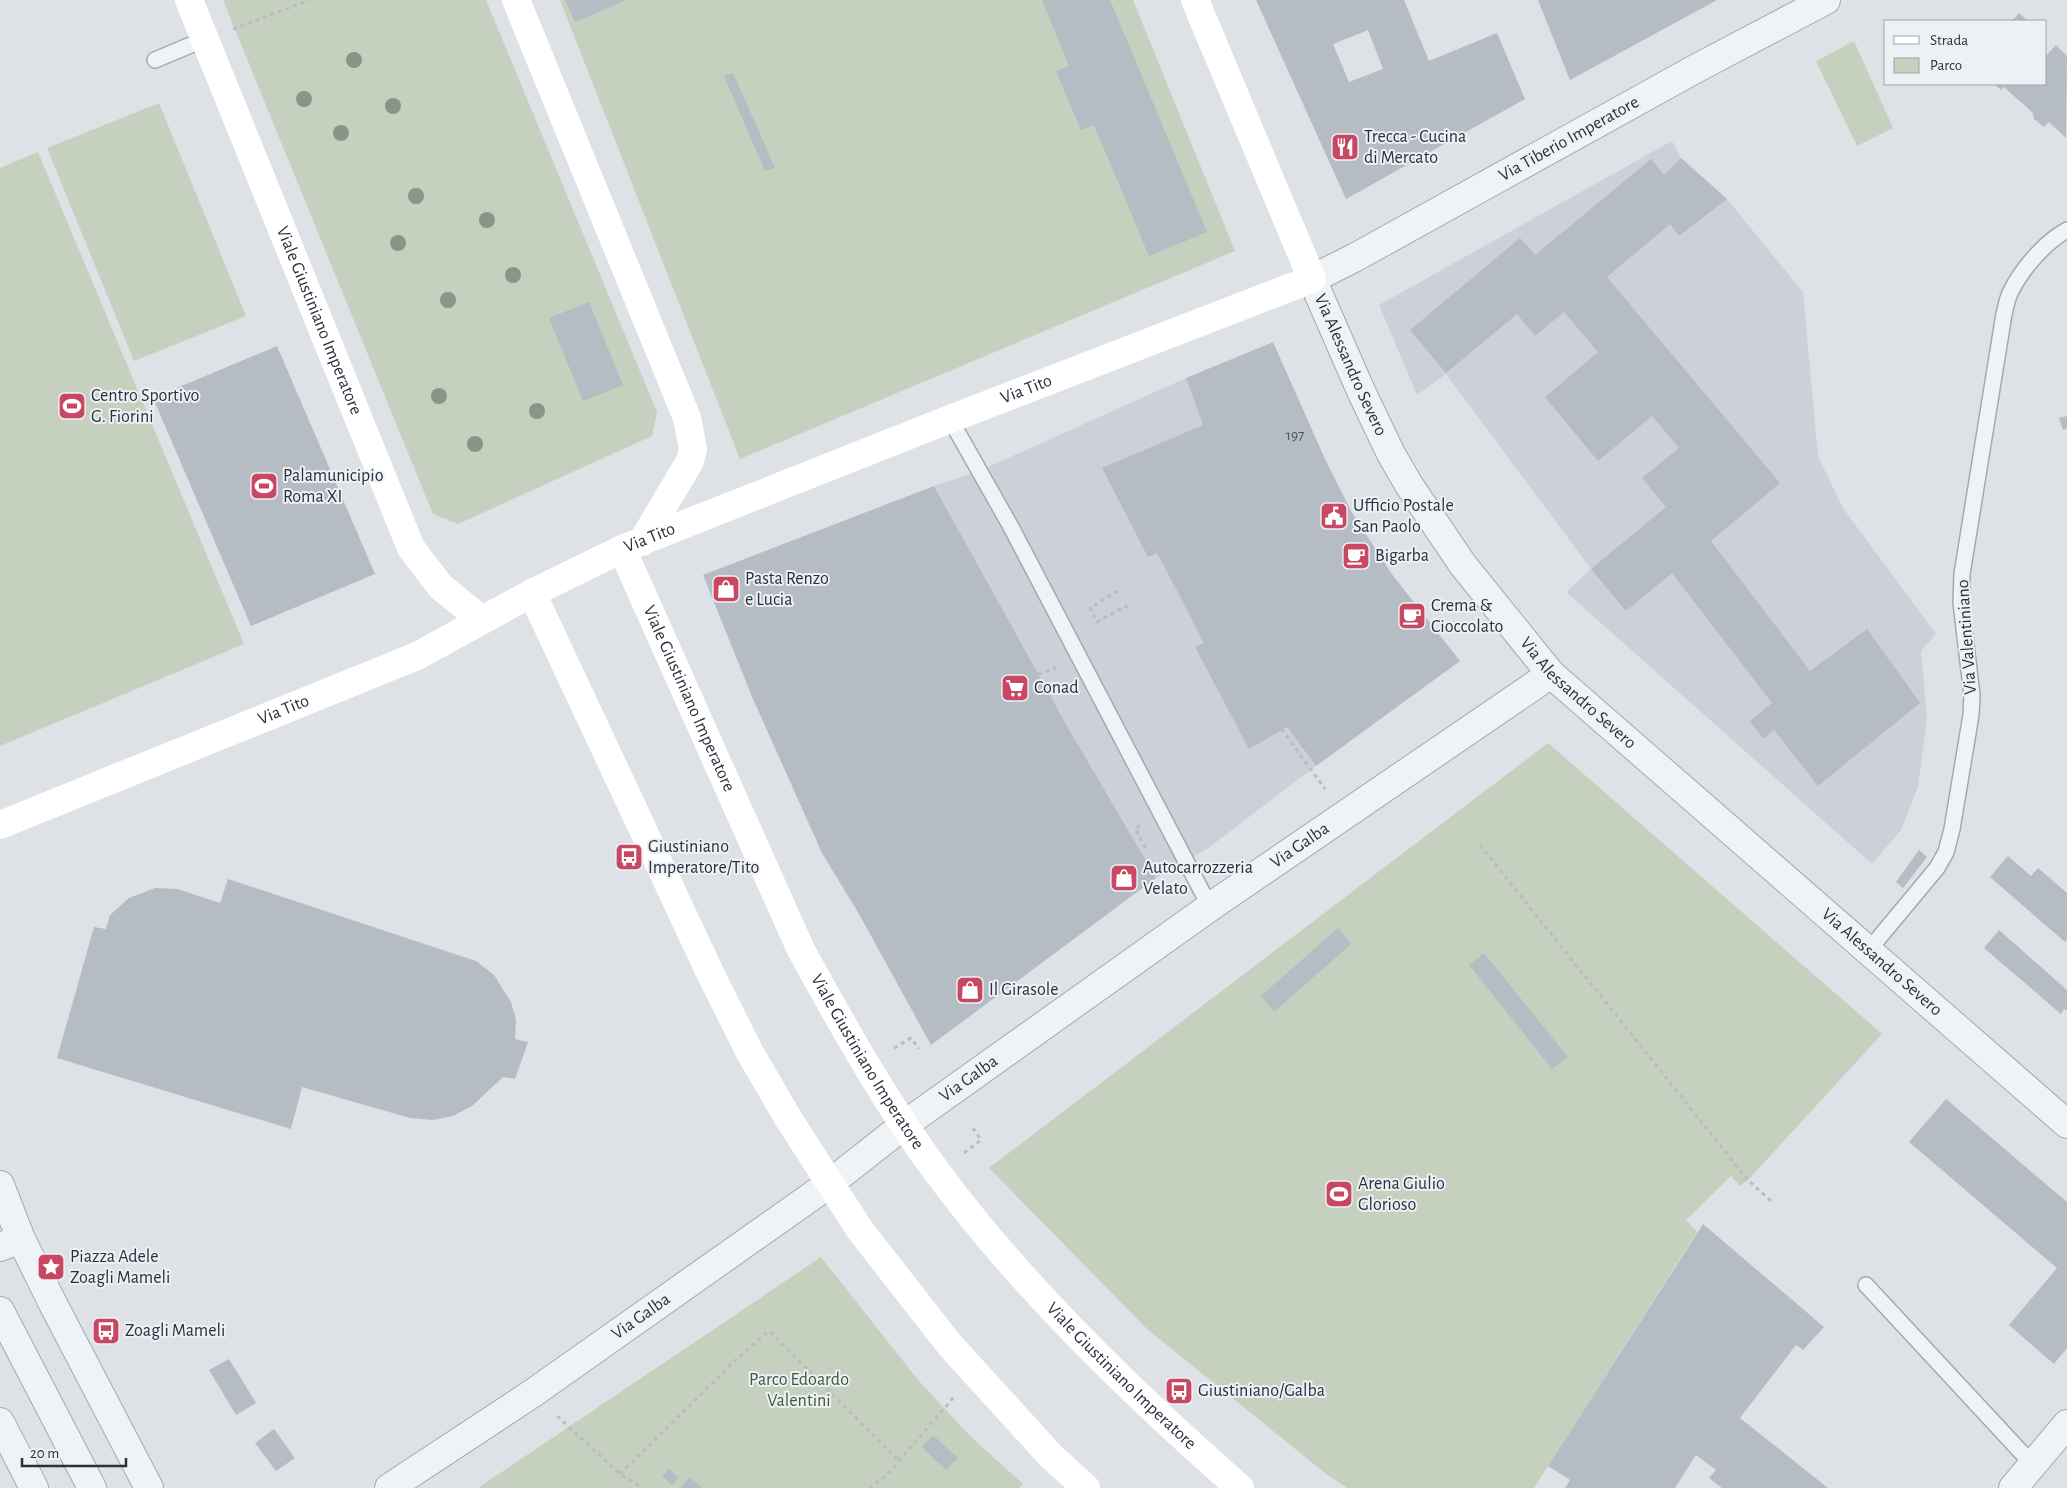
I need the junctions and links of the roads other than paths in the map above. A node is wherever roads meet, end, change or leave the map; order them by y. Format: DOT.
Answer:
graph roads {
  1 [pos="190,0"];
  2 [pos="516,0"];
  3 [pos="1195,0"];
  4 [pos="1826,0"];
  5 [pos="205,39"];
  6 [pos="155,60"];
  7 [pos="2067,230"];
  8 [pos="1312,279"];
  9 [pos="950,419"];
  10 [pos="632,546"];
  11 [pos="532,593"];
  12 [pos="482,620"];
  13 [pos="1551,674"];
  14 [pos="0,825"];
  15 [pos="1210,907"];
  16 [pos="1868,951"];
  17 [pos="2067,1124"];
  18 [pos="904,1125"];
  19 [pos="829,1184"];
  20 [pos="0,1185"];
  21 [pos="11,1243"];
  22 [pos="1866,1284"];
  23 [pos="0,1311"];
  24 [pos="0,1422"];
  25 [pos="2067,1424"];
  26 [pos="2033,1465"];
  27 [pos="34,1488"];
  28 [pos="92,1488"];
  29 [pos="149,1488"];
  30 [pos="389,1488"];
  31 [pos="1086,1488"];
  32 [pos="1240,1488"];
  33 [pos="2013,1488"];
  1 -- 5 [label="street, Viale Giustiniano Imperatore"];
  2 -- 10 [label="street"];
  3 -- 8 [label="street, Via Alessandro Severo"];
  4 -- 8 [label="street, Via Tiberio Imperatore"];
  5 -- 6 [label="lane"];
  5 -- 12 [label="street, Viale Giustiniano Imperatore"];
  7 -- 16 [label="lane, Via Valentiniano"];
  8 -- 9 [label="street, Via Tito"];
  8 -- 13 [label="street, Via Alessandro Severo"];
  9 -- 10 [label="street, Via Tito"];
  9 -- 15 [label="lane"];
  10 -- 11 [label="street, Via Tito"];
  10 -- 18 [label="street, Viale Giustiniano Imperatore"];
  11 -- 12 [label="street, Via Tito"];
  11 -- 19 [label="street"];
  12 -- 14 [label="street, Via Tito"];
  13 -- 15 [label="street, Via Galba"];
  13 -- 16 [label="street, Via Alessandro Severo"];
  15 -- 18 [label="street, Via Galba"];
  16 -- 17 [label="street, Via Alessandro Severo"];
  18 -- 19 [label="street, Via Galba"];
  18 -- 32 [label="street, Viale Giustiniano Imperatore"];
  19 -- 30 [label="street, Via Galba"];
  19 -- 31 [label="street"];
  20 -- 21 [label="street"];
  21 -- 29 [label="street"];
  22 -- 26 [label="lane"];
  23 -- 28 [label="street"];
  24 -- 27 [label="street"];
  25 -- 26 [label="street"];
  26 -- 33 [label="street"];
}
